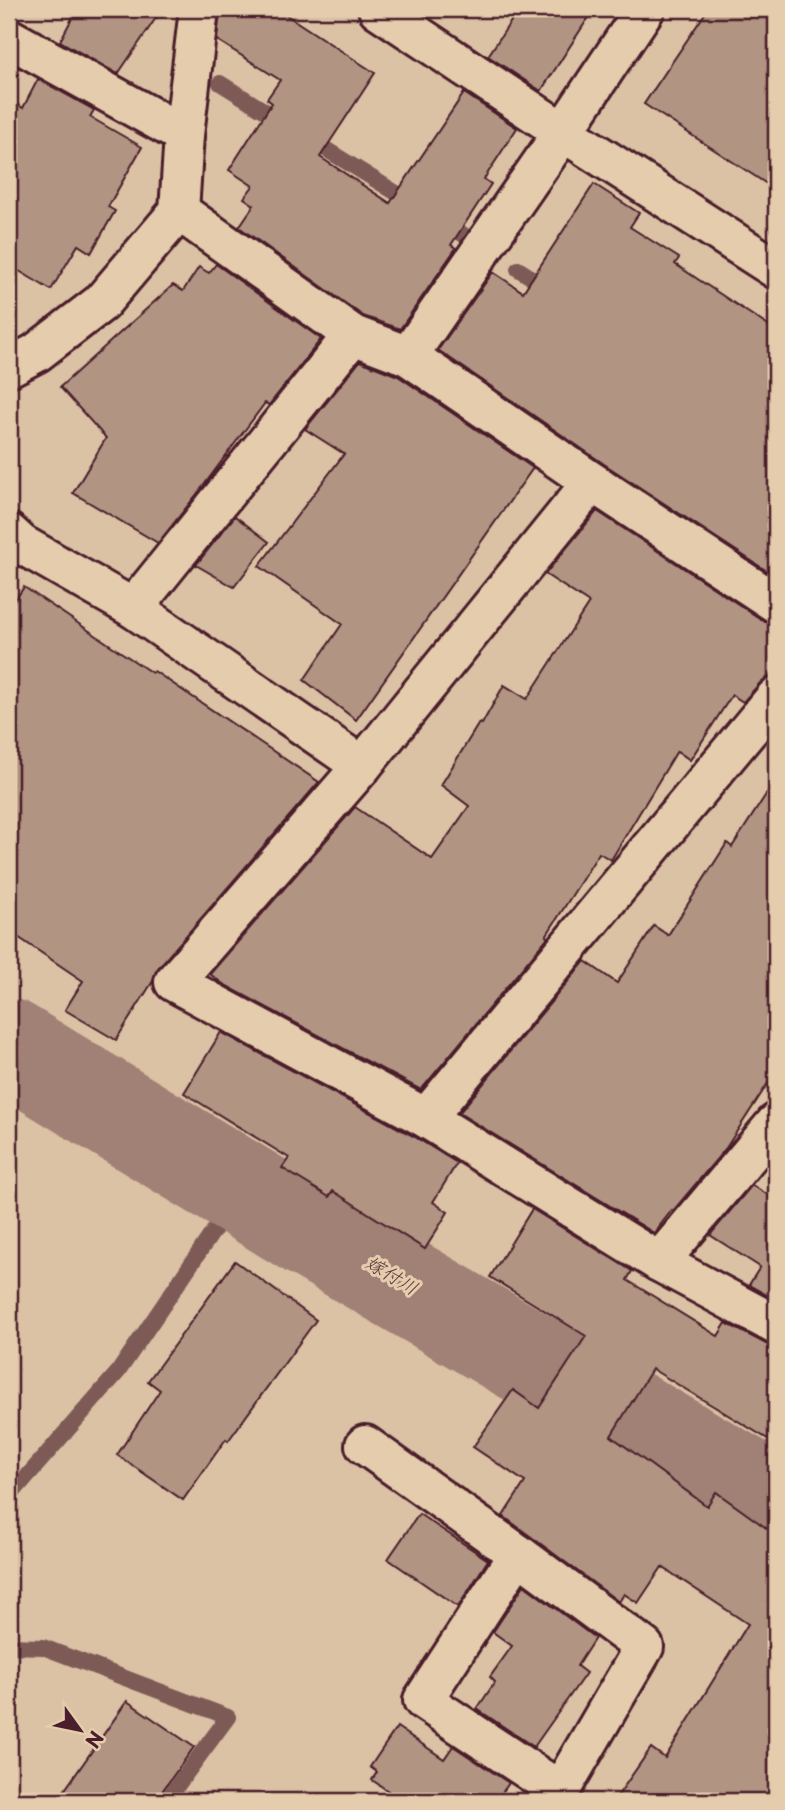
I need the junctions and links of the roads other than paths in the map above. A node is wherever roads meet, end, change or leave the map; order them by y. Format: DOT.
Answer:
graph roads {
  1 [pos="199,9"];
  2 [pos="378,9"];
  3 [pos="645,9"];
  4 [pos="9,38"];
  5 [pos="563,132"];
  6 [pos="184,135"];
  7 [pos="179,211"];
  8 [pos="776,270"];
  9 [pos="353,335"];
  10 [pos="18,353"];
  11 [pos="408,356"];
  12 [pos="592,482"];
  13 [pos="13,546"];
  14 [pos="776,603"];
  15 [pos="133,608"];
  16 [pos="776,696"];
  17 [pos="362,766"];
  18 [pos="426,1118"];
  19 [pos="776,1123"];
  20 [pos="659,1262"];
  21 [pos="776,1325"];
  22 [pos="365,1445"];
  23 [pos="518,1554"];
  24 [pos="558,1796"];
  1 -- 6 [label="street"];
  2 -- 5 [label="street"];
  3 -- 5 [label="street"];
  4 -- 6 [label="street"];
  5 -- 8 [label="street"];
  5 -- 11 [label="street"];
  6 -- 7 [label="street"];
  7 -- 9 [label="street"];
  7 -- 10 [label="street"];
  9 -- 11 [label="street"];
  9 -- 15 [label="street"];
  11 -- 12 [label="street"];
  12 -- 14 [label="street"];
  12 -- 17 [label="street"];
  13 -- 15 [label="street"];
  15 -- 17 [label="street"];
  16 -- 18 [label="street"];
  17 -- 18 [label="street"];
  18 -- 20 [label="street"];
  19 -- 20 [label="street"];
  20 -- 21 [label="street"];
  22 -- 23 [label="street"];
  23 -- 24 [label="street"];
  23 -- 24 [label="street"];
}
